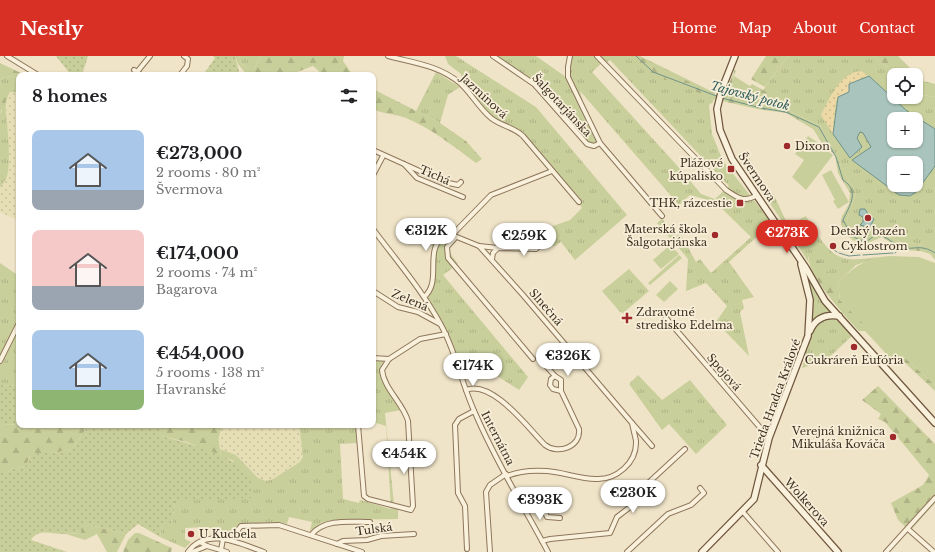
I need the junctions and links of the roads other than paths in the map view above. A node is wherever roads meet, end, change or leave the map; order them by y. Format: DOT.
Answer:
graph roads {
  1 [pos="7,56"];
  2 [pos="150,56"];
  3 [pos="184,56"];
  4 [pos="388,56"];
  5 [pos="493,56"];
  6 [pos="575,56"];
  7 [pos="597,56"];
  8 [pos="735,56"];
  9 [pos="570,58"];
  10 [pos="33,72"];
  11 [pos="138,72"];
  12 [pos="182,72"];
  13 [pos="600,143"];
  14 [pos="376,152"];
  15 [pos="383,156"];
  16 [pos="404,164"];
  17 [pos="376,169"];
  18 [pos="552,171"];
  19 [pos="461,182"];
  20 [pos="757,195"];
  21 [pos="464,197"];
  22 [pos="579,202"];
  23 [pos="662,216"];
  24 [pos="376,233"];
  25 [pos="454,236"];
  26 [pos="542,243"];
  27 [pos="480,246"];
  28 [pos="498,248"];
  29 [pos="799,258"];
  30 [pos="492,259"];
  31 [pos="376,293"];
  32 [pos="424,297"];
  33 [pos="838,316"];
  34 [pos="666,318"];
  35 [pos="441,324"];
  36 [pos="16,329"];
  37 [pos="446,334"];
  38 [pos="808,336"];
  39 [pos="376,358"];
  40 [pos="389,359"];
  41 [pos="532,359"];
  42 [pos="0,361"];
  43 [pos="546,366"];
  44 [pos="555,376"];
  45 [pos="466,390"];
  46 [pos="561,391"];
  47 [pos="474,411"];
  48 [pos="632,423"];
  49 [pos="935,423"];
  50 [pos="358,428"];
  51 [pos="768,438"];
  52 [pos="646,439"];
  53 [pos="636,442"];
  54 [pos="652,446"];
  55 [pos="685,449"];
  56 [pos="761,465"];
  57 [pos="506,475"];
  58 [pos="700,488"];
  59 [pos="935,498"];
  60 [pos="523,507"];
  61 [pos="743,512"];
  62 [pos="560,518"];
  63 [pos="370,522"];
  64 [pos="908,529"];
  65 [pos="414,534"];
  66 [pos="311,535"];
  67 [pos="223,539"];
  68 [pos="230,539"];
  69 [pos="542,541"];
  70 [pos="200,542"];
  71 [pos="338,544"];
  72 [pos="207,546"];
  73 [pos="467,549"];
  74 [pos="222,550"];
  75 [pos="188,552"];
  76 [pos="192,552"];
  77 [pos="227,552"];
  78 [pos="264,552"];
  79 [pos="362,552"];
  80 [pos="490,552"];
  81 [pos="548,552"];
  82 [pos="627,552"];
  83 [pos="702,552"];
  84 [pos="778,552"];
  85 [pos="838,552"];
  86 [pos="886,552"];
  87 [pos="934,552"];
  1 -- 10 [label="street"];
  2 -- 11 [label="street"];
  3 -- 12 [label="street"];
  4 -- 18 [label="street, Jazmínová"];
  5 -- 13 [label="street, Šalgotarjánska"];
  6 -- 9 [label="street, Šalgotarjánska"];
  7 -- 20 [label="street"];
  8 -- 20 [label="street, Švermova"];
  9 -- 13 [label="street, Šalgotarjánska"];
  13 -- 23 [label="street, Šalgotarjánska"];
  14 -- 15 [label="street, Tichá"];
  15 -- 16 [label="street, Tichá"];
  15 -- 17 [label="street"];
  16 -- 19 [label="street, Tichá"];
  16 -- 21 [label="street, Tichá"];
  18 -- 22 [label="street, Jazmínová"];
  18 -- 25 [label="street"];
  20 -- 29 [label="street, Švermova"];
  24 -- 32 [label="street, Zelená"];
  25 -- 27 [label="street, Slnečná"];
  25 -- 32 [label="street"];
  25 -- 41 [label="street"];
  26 -- 28 [label="street, Slnečná"];
  27 -- 28 [label="street, Slnečná"];
  27 -- 30 [label="street, Slnečná"];
  28 -- 30 [label="street"];
  29 -- 33 [label="street, Švermova"];
  29 -- 38 [label="street, Trieda Hradca Králové"];
  30 -- 48 [label="street, Slnečná"];
  31 -- 35 [label="street, Zelená"];
  32 -- 35 [label="street, Internátna"];
  33 -- 38 [label="street"];
  33 -- 49 [label="street, Švermova"];
  34 -- 51 [label="street, Spojová"];
  35 -- 37 [label="street, Internátna"];
  36 -- 42 [label="street"];
  37 -- 40 [label="street"];
  37 -- 45 [label="street, Internátna"];
  38 -- 51 [label="street, Trieda Hradca Králové"];
  39 -- 40 [label="street"];
  40 -- 50 [label="street"];
  43 -- 44 [label="street"];
  44 -- 46 [label="street"];
  44 -- 46 [label="street"];
  45 -- 46 [label="street"];
  45 -- 47 [label="street, Internátna"];
  47 -- 57 [label="street, Internátna"];
  47 -- 73 [label="street, Internátna"];
  48 -- 52 [label="street, Slnečná"];
  48 -- 53 [label="street, Slnečná"];
  51 -- 56 [label="street, Trieda Hradca Králové"];
  52 -- 53 [label="street"];
  52 -- 54 [label="street, Slnečná"];
  53 -- 57 [label="street, Slnečná"];
  55 -- 69 [label="street"];
  56 -- 61 [label="street, Trieda Hradca Králové"];
  56 -- 85 [label="street, Wolkerova"];
  57 -- 60 [label="street, Internátna"];
  57 -- 80 [label="street, Internátna"];
  58 -- 82 [label="street"];
  59 -- 64 [label="street"];
  60 -- 62 [label="street"];
  60 -- 69 [label="street, Internátna"];
  61 -- 83 [label="street"];
  61 -- 84 [label="street"];
  63 -- 66 [label="street, Tulská"];
  64 -- 86 [label="street"];
  64 -- 87 [label="street"];
  65 -- 71 [label="street, Tulská"];
  66 -- 68 [label="street, Tulská"];
  66 -- 71 [label="street, Tulská"];
  67 -- 68 [label="street"];
  67 -- 70 [label="street"];
  67 -- 74 [label="street"];
  68 -- 78 [label="street"];
  69 -- 81 [label="street, Internátna"];
  70 -- 72 [label="street"];
  70 -- 75 [label="street"];
  71 -- 79 [label="street, Tulská"];
  72 -- 74 [label="street"];
  72 -- 76 [label="street"];
  74 -- 77 [label="street"];
}
